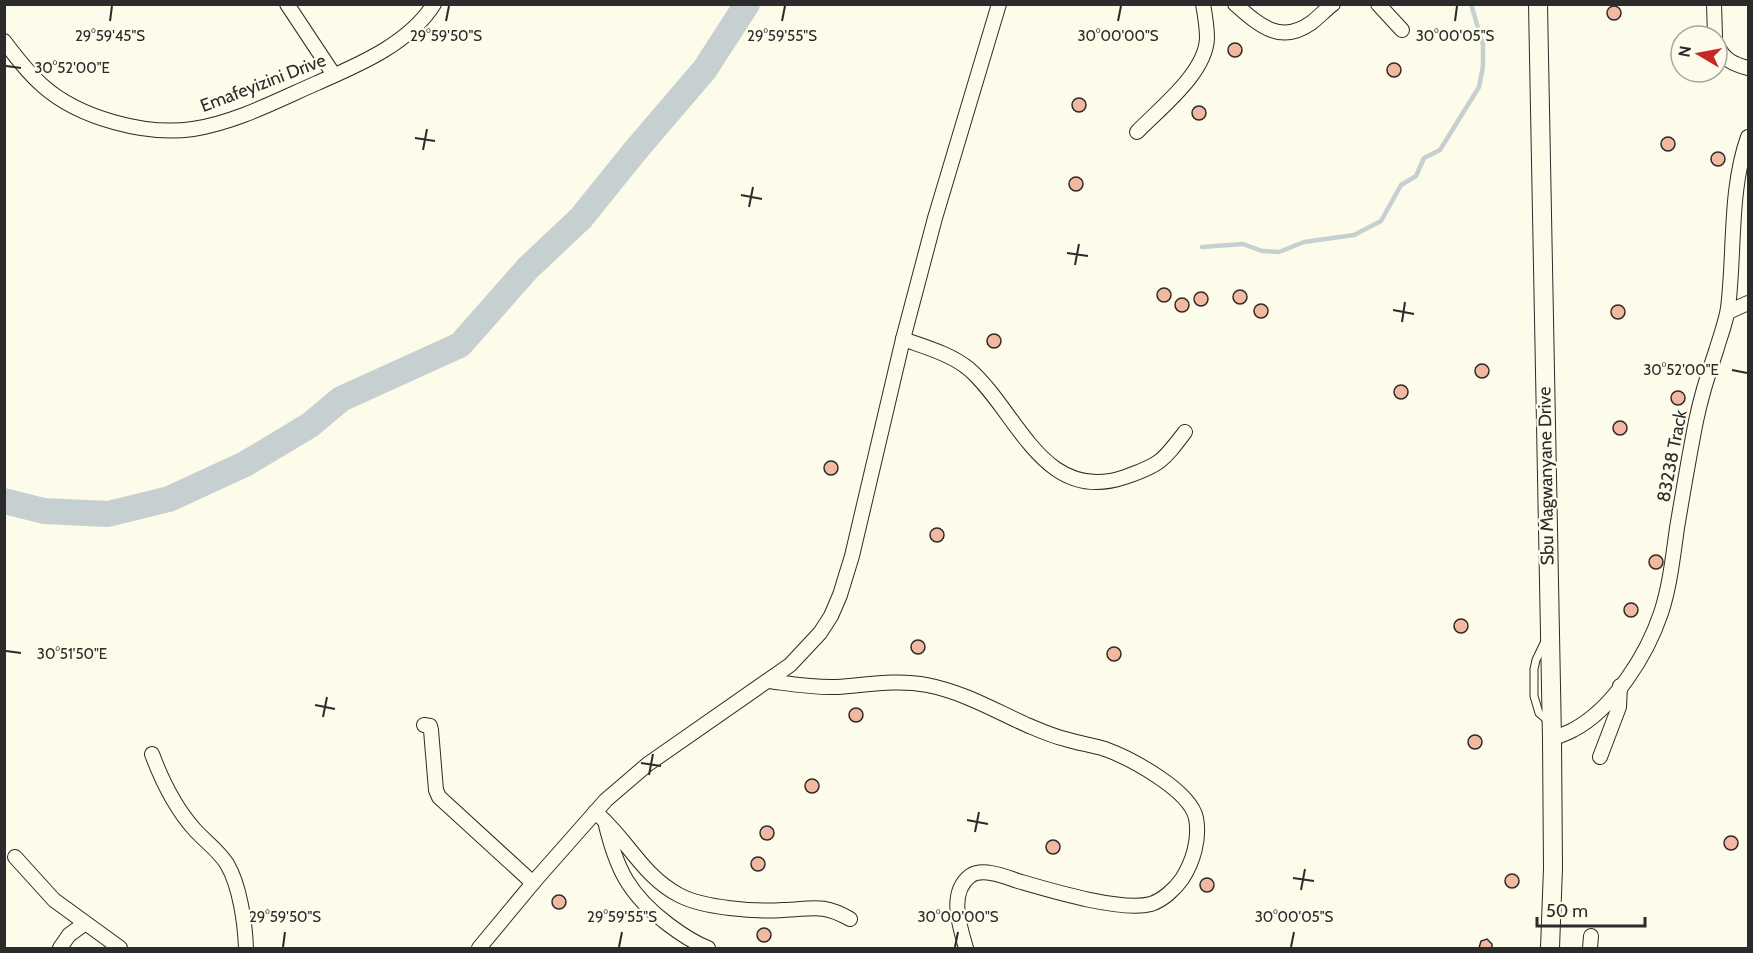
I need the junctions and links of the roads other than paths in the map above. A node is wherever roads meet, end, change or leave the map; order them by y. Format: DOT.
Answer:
graph roads {
  1 [pos="287,4"];
  2 [pos="434,4"];
  3 [pos="999,4"];
  4 [pos="1203,4"];
  5 [pos="1235,4"];
  6 [pos="1334,4"];
  7 [pos="1378,4"];
  8 [pos="1538,4"];
  9 [pos="1714,4"];
  10 [pos="1715,24"];
  11 [pos="1402,30"];
  12 [pos="4,40"];
  13 [pos="1729,61"];
  14 [pos="1749,68"];
  15 [pos="334,75"];
  16 [pos="1137,132"];
  17 [pos="1749,137"];
  18 [pos="1749,303"];
  19 [pos="1728,312"];
  20 [pos="903,339"];
  21 [pos="1185,432"];
  22 [pos="769,681"];
  23 [pos="1620,686"];
  24 [pos="424,725"];
  25 [pos="1551,731"];
  26 [pos="152,754"];
  27 [pos="1600,756"];
  28 [pos="600,816"];
  29 [pos="15,857"];
  30 [pos="533,883"];
  31 [pos="850,919"];
  32 [pos="84,924"];
  33 [pos="60,948"];
  34 [pos="120,948"];
  35 [pos="246,948"];
  36 [pos="479,948"];
  37 [pos="708,948"];
  38 [pos="966,948"];
  39 [pos="1550,948"];
  1 -- 15 [label="street"];
  2 -- 15 [label="street, Emafeyizini Drive"];
  3 -- 20 [label="street"];
  4 -- 16 [label="street"];
  5 -- 6 [label="street"];
  7 -- 11 [label="street"];
  8 -- 25 [label="main road, Sbu Magwanyane Drive"];
  9 -- 10 [label="street"];
  12 -- 15 [label="street, Emafeyizini Drive"];
  13 -- 14 [label="street"];
  17 -- 19 [label="street, 83238 Track"];
  18 -- 19 [label="street"];
  19 -- 23 [label="street, 83238 Track"];
  20 -- 21 [label="street"];
  20 -- 22 [label="street"];
  22 -- 28 [label="street"];
  22 -- 38 [label="street"];
  23 -- 25 [label="street, 83238 Track"];
  23 -- 27 [label="street"];
  24 -- 30 [label="street"];
  25 -- 39 [label="main road, Sbu Magwanyane Drive"];
  26 -- 35 [label="street"];
  28 -- 30 [label="street"];
  28 -- 31 [label="street"];
  28 -- 37 [label="street"];
  29 -- 32 [label="street"];
  30 -- 36 [label="street"];
  32 -- 33 [label="street"];
  32 -- 34 [label="street"];
}
